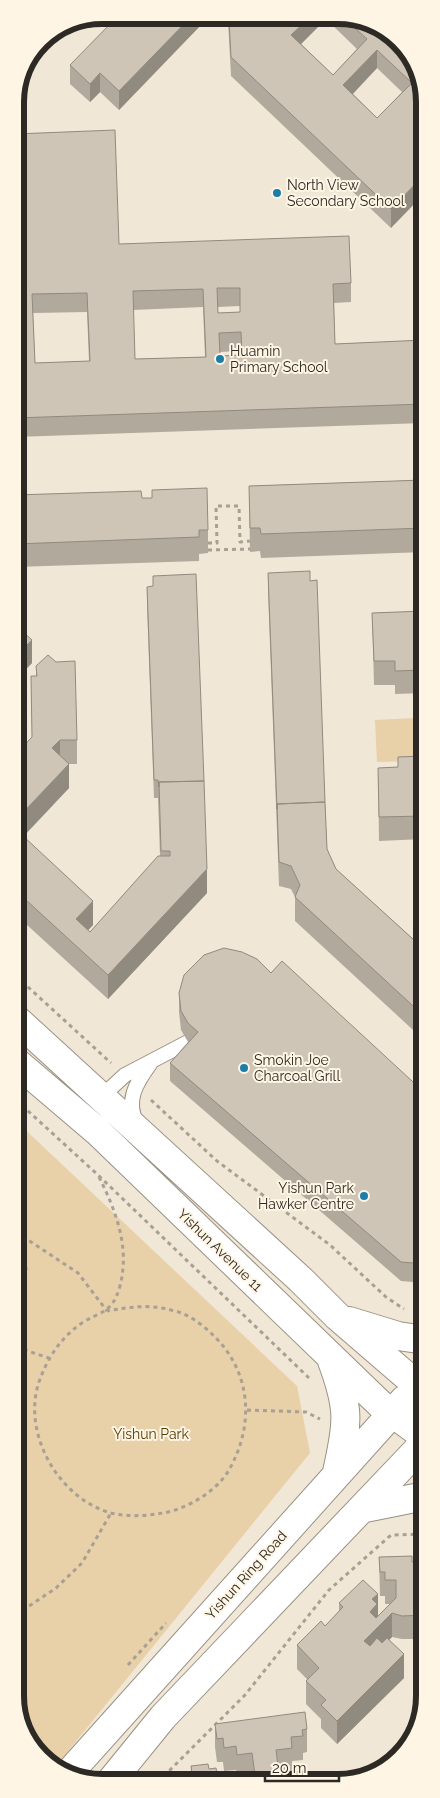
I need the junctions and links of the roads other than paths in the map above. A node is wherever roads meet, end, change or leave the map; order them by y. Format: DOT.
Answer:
graph roads {
  1 [pos="24,1026"];
  2 [pos="188,1042"];
  3 [pos="24,1069"];
  4 [pos="130,1080"];
  5 [pos="100,1098"];
  6 [pos="96,1131"];
  7 [pos="143,1136"];
  8 [pos="300,1280"];
  9 [pos="338,1317"];
  10 [pos="292,1319"];
  11 [pos="416,1339"];
  12 [pos="330,1357"];
  13 [pos="416,1380"];
  14 [pos="416,1391"];
  15 [pos="393,1413"];
  16 [pos="416,1430"];
  17 [pos="416,1452"];
  18 [pos="337,1473"];
  19 [pos="416,1498"];
  20 [pos="365,1508"];
  21 [pos="74,1769"];
  22 [pos="116,1774"];
  1 -- 5 [label="main road"];
  2 -- 4 [label="lane"];
  3 -- 6 [label="main road, Yishun Avenue 11"];
  4 -- 5 [label="lane"];
  4 -- 7 [label="lane"];
  5 -- 6 [label="main road"];
  5 -- 7 [label="main road"];
  6 -- 10 [label="main road, Yishun Avenue 11"];
  7 -- 8 [label="main road"];
  8 -- 9 [label="main road"];
  8 -- 10 [label="main road"];
  9 -- 11 [label="main road"];
  9 -- 13 [label="main road"];
  10 -- 12 [label="main road, Yishun Avenue 11"];
  12 -- 15 [label="main road, Yishun Avenue 11"];
  12 -- 18 [label="main road"];
  14 -- 15 [label="main road, Yishun Ring Road"];
  15 -- 16 [label="main road, Yishun Avenue 11"];
  15 -- 18 [label="main road, Yishun Ring Road"];
  17 -- 20 [label="main road"];
  18 -- 21 [label="main road, Yishun Ring Road"];
  19 -- 20 [label="main road"];
  20 -- 22 [label="main road"];
}
